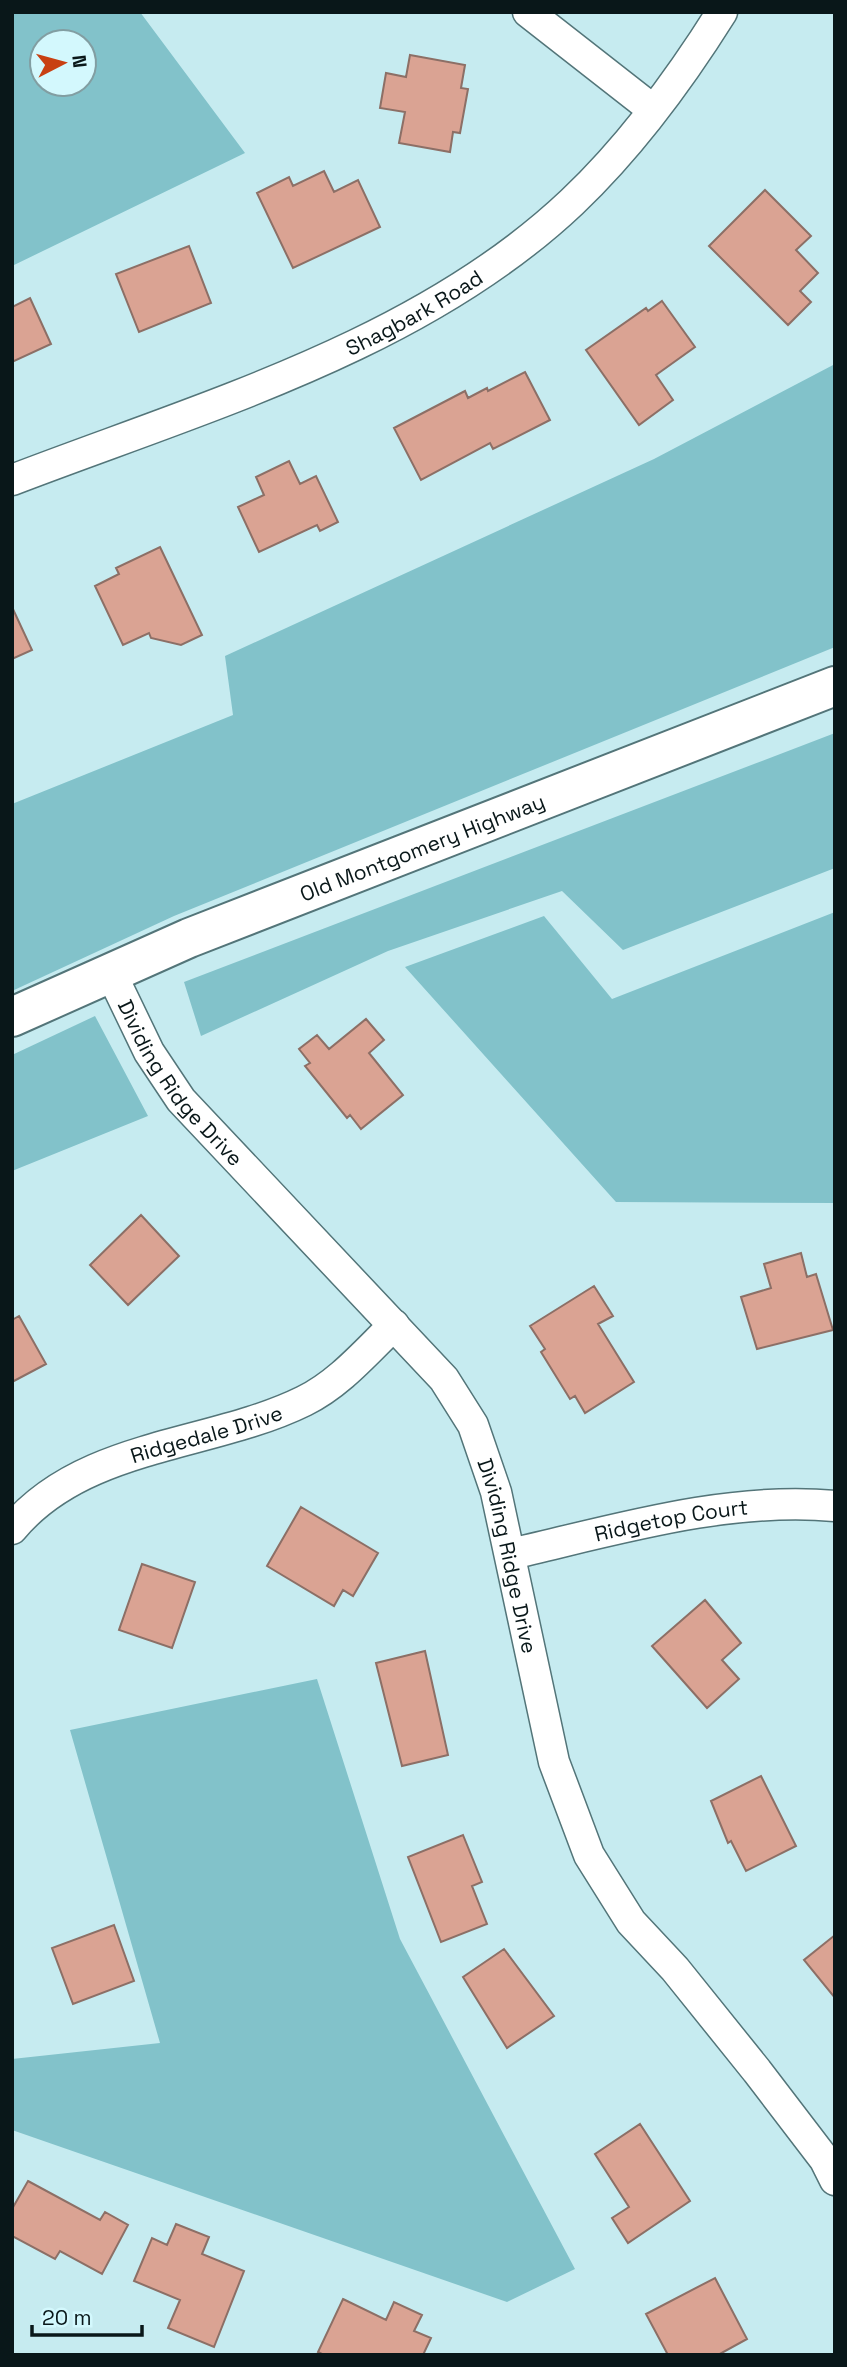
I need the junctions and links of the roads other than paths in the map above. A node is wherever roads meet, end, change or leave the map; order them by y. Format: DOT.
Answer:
graph roads {
  1 [pos="528,12"];
  2 [pos="722,12"];
  3 [pos="652,109"];
  4 [pos="12,480"];
  5 [pos="835,686"];
  6 [pos="110,971"];
  7 [pos="12,1017"];
  8 [pos="394,1325"];
  9 [pos="835,1506"];
  10 [pos="12,1529"];
  11 [pos="511,1553"];
  12 [pos="835,2180"];
  1 -- 3 [label="street"];
  2 -- 3 [label="street, Shagbark Road"];
  3 -- 4 [label="street, Shagbark Road"];
  5 -- 6 [label="street, Old Montgomery Highway"];
  6 -- 7 [label="street, Old Montgomery Highway"];
  6 -- 8 [label="street, Dividing Ridge Drive"];
  8 -- 10 [label="street, Ridgedale Drive"];
  8 -- 11 [label="street, Dividing Ridge Drive"];
  9 -- 11 [label="street, Ridgetop Court"];
  11 -- 12 [label="street, Dividing Ridge Drive"];
}
